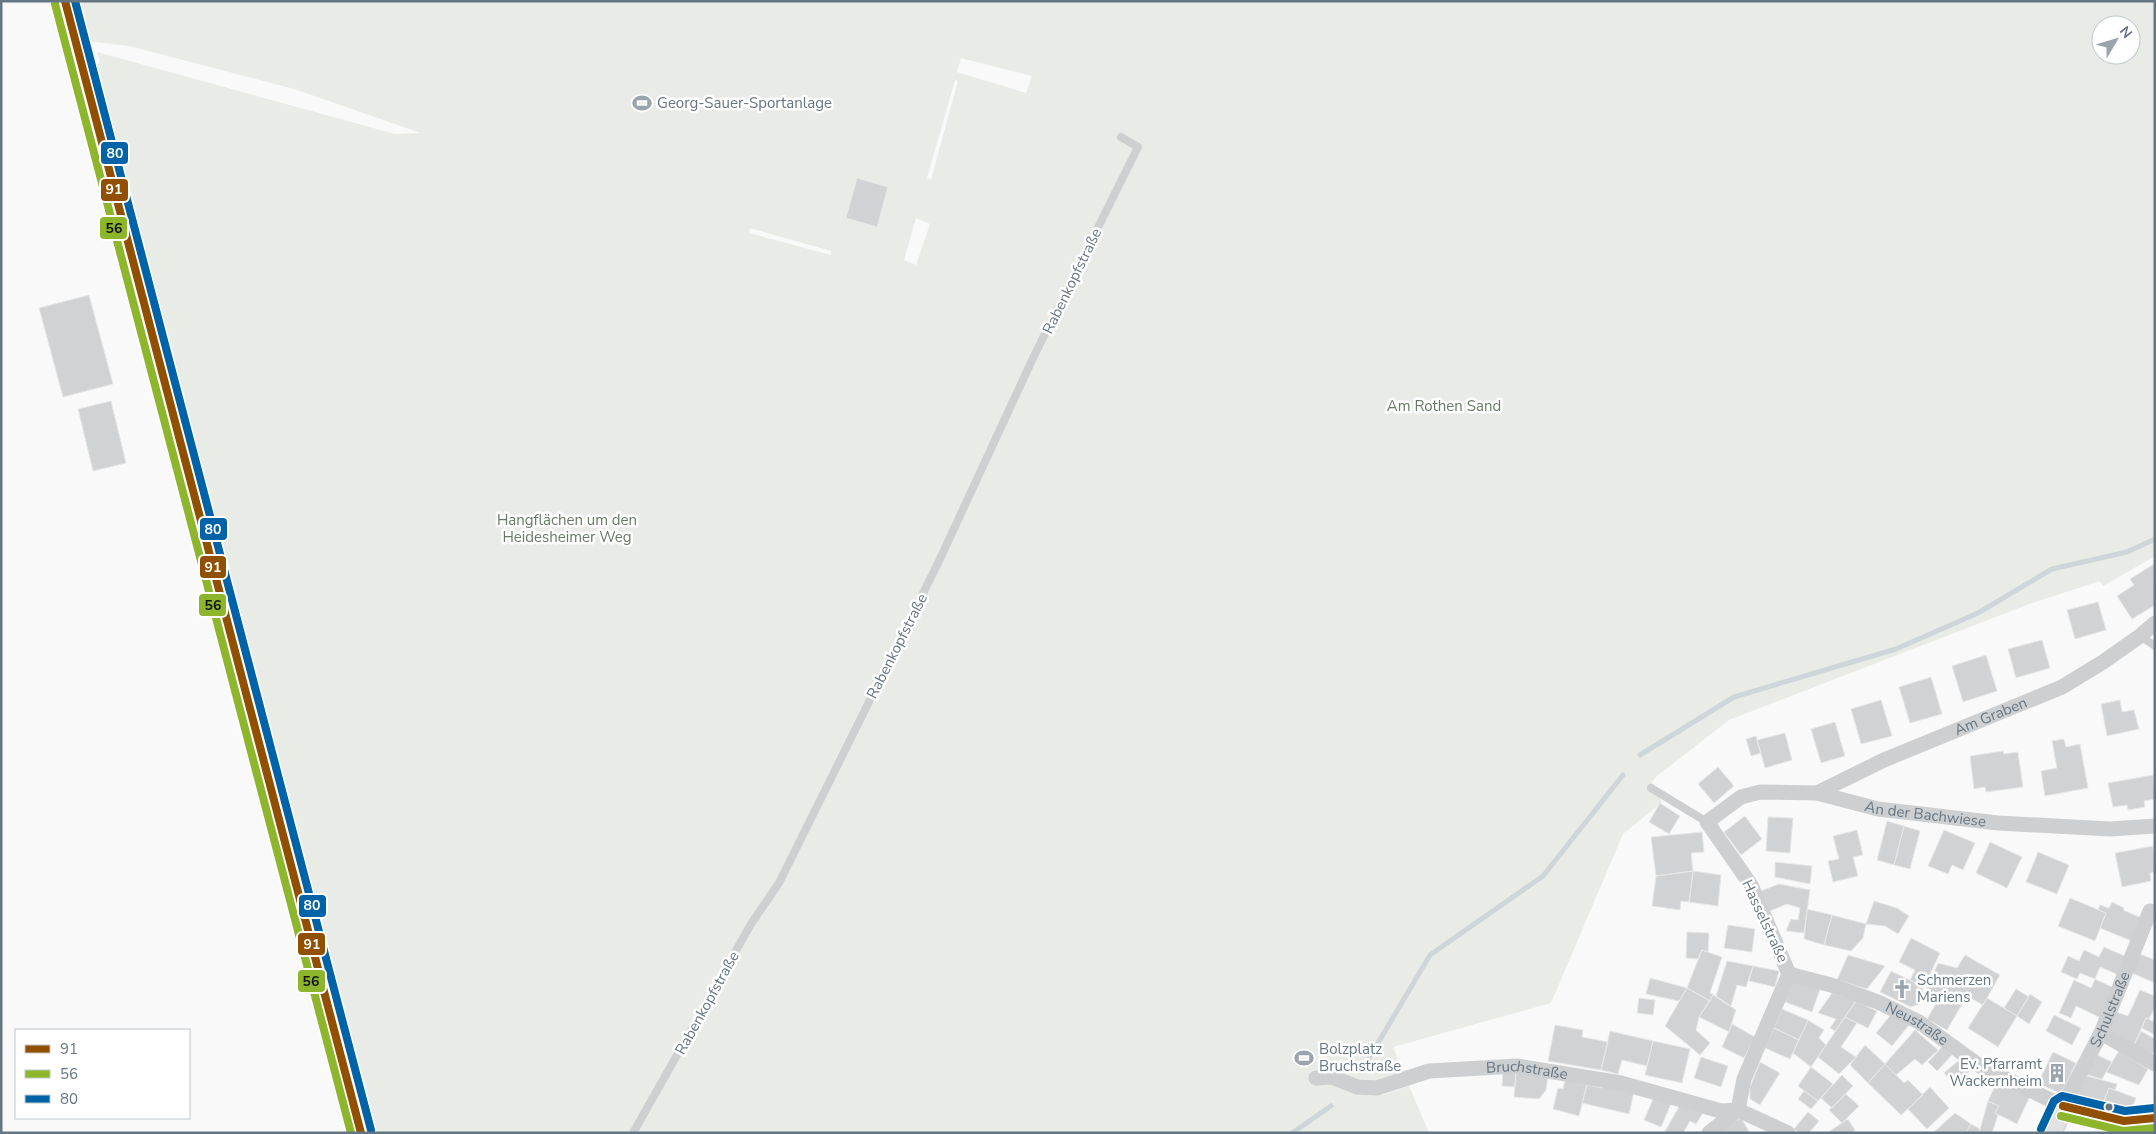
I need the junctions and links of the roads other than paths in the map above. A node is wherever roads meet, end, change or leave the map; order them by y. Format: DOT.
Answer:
graph roads {
  1 [pos="65,1"];
  2 [pos="1121,138"];
  3 [pos="2155,623"];
  4 [pos="2140,636"];
  5 [pos="2155,646"];
  6 [pos="1651,788"];
  7 [pos="1817,793"];
  8 [pos="1707,822"];
  9 [pos="2155,826"];
  10 [pos="2150,911"];
  11 [pos="1789,974"];
  12 [pos="2101,1033"];
  13 [pos="2155,1064"];
  14 [pos="1316,1078"];
  15 [pos="2063,1106"];
  16 [pos="1738,1110"];
  17 [pos="2155,1118"];
  18 [pos="361,1133"];
  19 [pos="633,1133"];
  20 [pos="1709,1133"];
  21 [pos="1788,1133"];
  22 [pos="2050,1133"];
  1 -- 18 [label="main road"];
  2 -- 19 [label="lane, Rabenkopfstraße"];
  3 -- 4 [label="street, Am Graben"];
  4 -- 5 [label="lane"];
  4 -- 7 [label="street, Am Graben"];
  6 -- 8 [label="lane"];
  7 -- 8 [label="street, An der Bachwiese"];
  7 -- 9 [label="street, An der Bachwiese"];
  8 -- 11 [label="street, Hasselstraße"];
  10 -- 12 [label="street, Schulstraße"];
  11 -- 15 [label="street, Neustraße"];
  11 -- 16 [label="street, Hasselstraße"];
  12 -- 13 [label="street"];
  12 -- 15 [label="street, Schulstraße"];
  14 -- 16 [label="street, Bruchstraße"];
  15 -- 17 [label="main road"];
  15 -- 22 [label="main road"];
  16 -- 20 [label="street"];
  16 -- 21 [label="street, Bruchstraße"];
}
